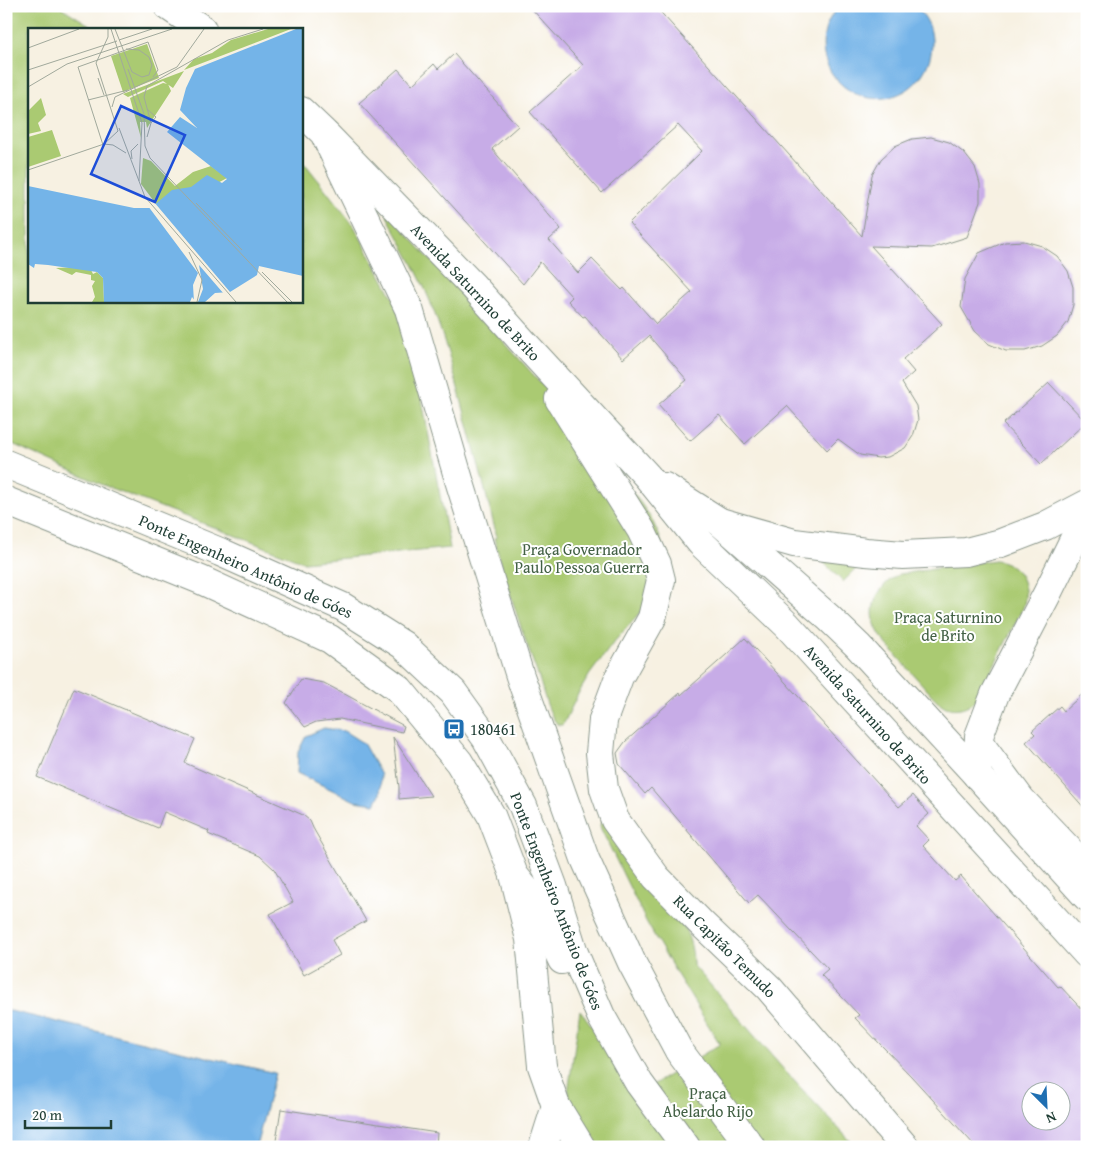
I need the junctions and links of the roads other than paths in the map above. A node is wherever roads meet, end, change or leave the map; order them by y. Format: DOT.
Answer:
graph roads {
  1 [pos="173,9"];
  2 [pos="201,28"];
  3 [pos="302,112"];
  4 [pos="324,133"];
  5 [pos="524,343"];
  6 [pos="6,464"];
  7 [pos="647,476"];
  8 [pos="6,502"];
  9 [pos="1087,504"];
  10 [pos="1087,513"];
  11 [pos="720,522"];
  12 [pos="979,736"];
  13 [pos="977,775"];
  14 [pos="1087,863"];
  15 [pos="514,875"];
  16 [pos="1087,897"];
  17 [pos="1087,954"];
  18 [pos="601,1016"];
  19 [pos="556,1106"];
  20 [pos="543,1147"];
  21 [pos="580,1147"];
  22 [pos="686,1147"];
  23 [pos="751,1147"];
  24 [pos="905,1147"];
  1 -- 2 [label="main road"];
  3 -- 4 [label="main road, Avenida Saturnino de Brito"];
  4 -- 5 [label="main road, Avenida Saturnino de Brito"];
  4 -- 23 [label="main road"];
  5 -- 7 [label="main road, Avenida Saturnino de Brito"];
  5 -- 24 [label="main road, Rua Capitão Temudo"];
  6 -- 18 [label="main road, Ponte Engenheiro Antônio de Góes"];
  7 -- 11 [label="main road, Avenida Saturnino de Brito"];
  7 -- 17 [label="main road, Avenida Saturnino de Brito"];
  8 -- 15 [label="main road, Ponte Engenheiro Antônio de Góes"];
  9 -- 11 [label="main road"];
  10 -- 12 [label="main road"];
  11 -- 13 [label="main road, Avenida Saturnino de Brito"];
  12 -- 13 [label="main road"];
  12 -- 14 [label="street"];
  13 -- 16 [label="main road, Avenida Saturnino de Brito"];
  15 -- 18 [label="main road"];
  15 -- 19 [label="main road"];
  18 -- 22 [label="main road, Ponte Engenheiro Antônio de Góes"];
  19 -- 20 [label="main road"];
  19 -- 21 [label="main road"];
}
